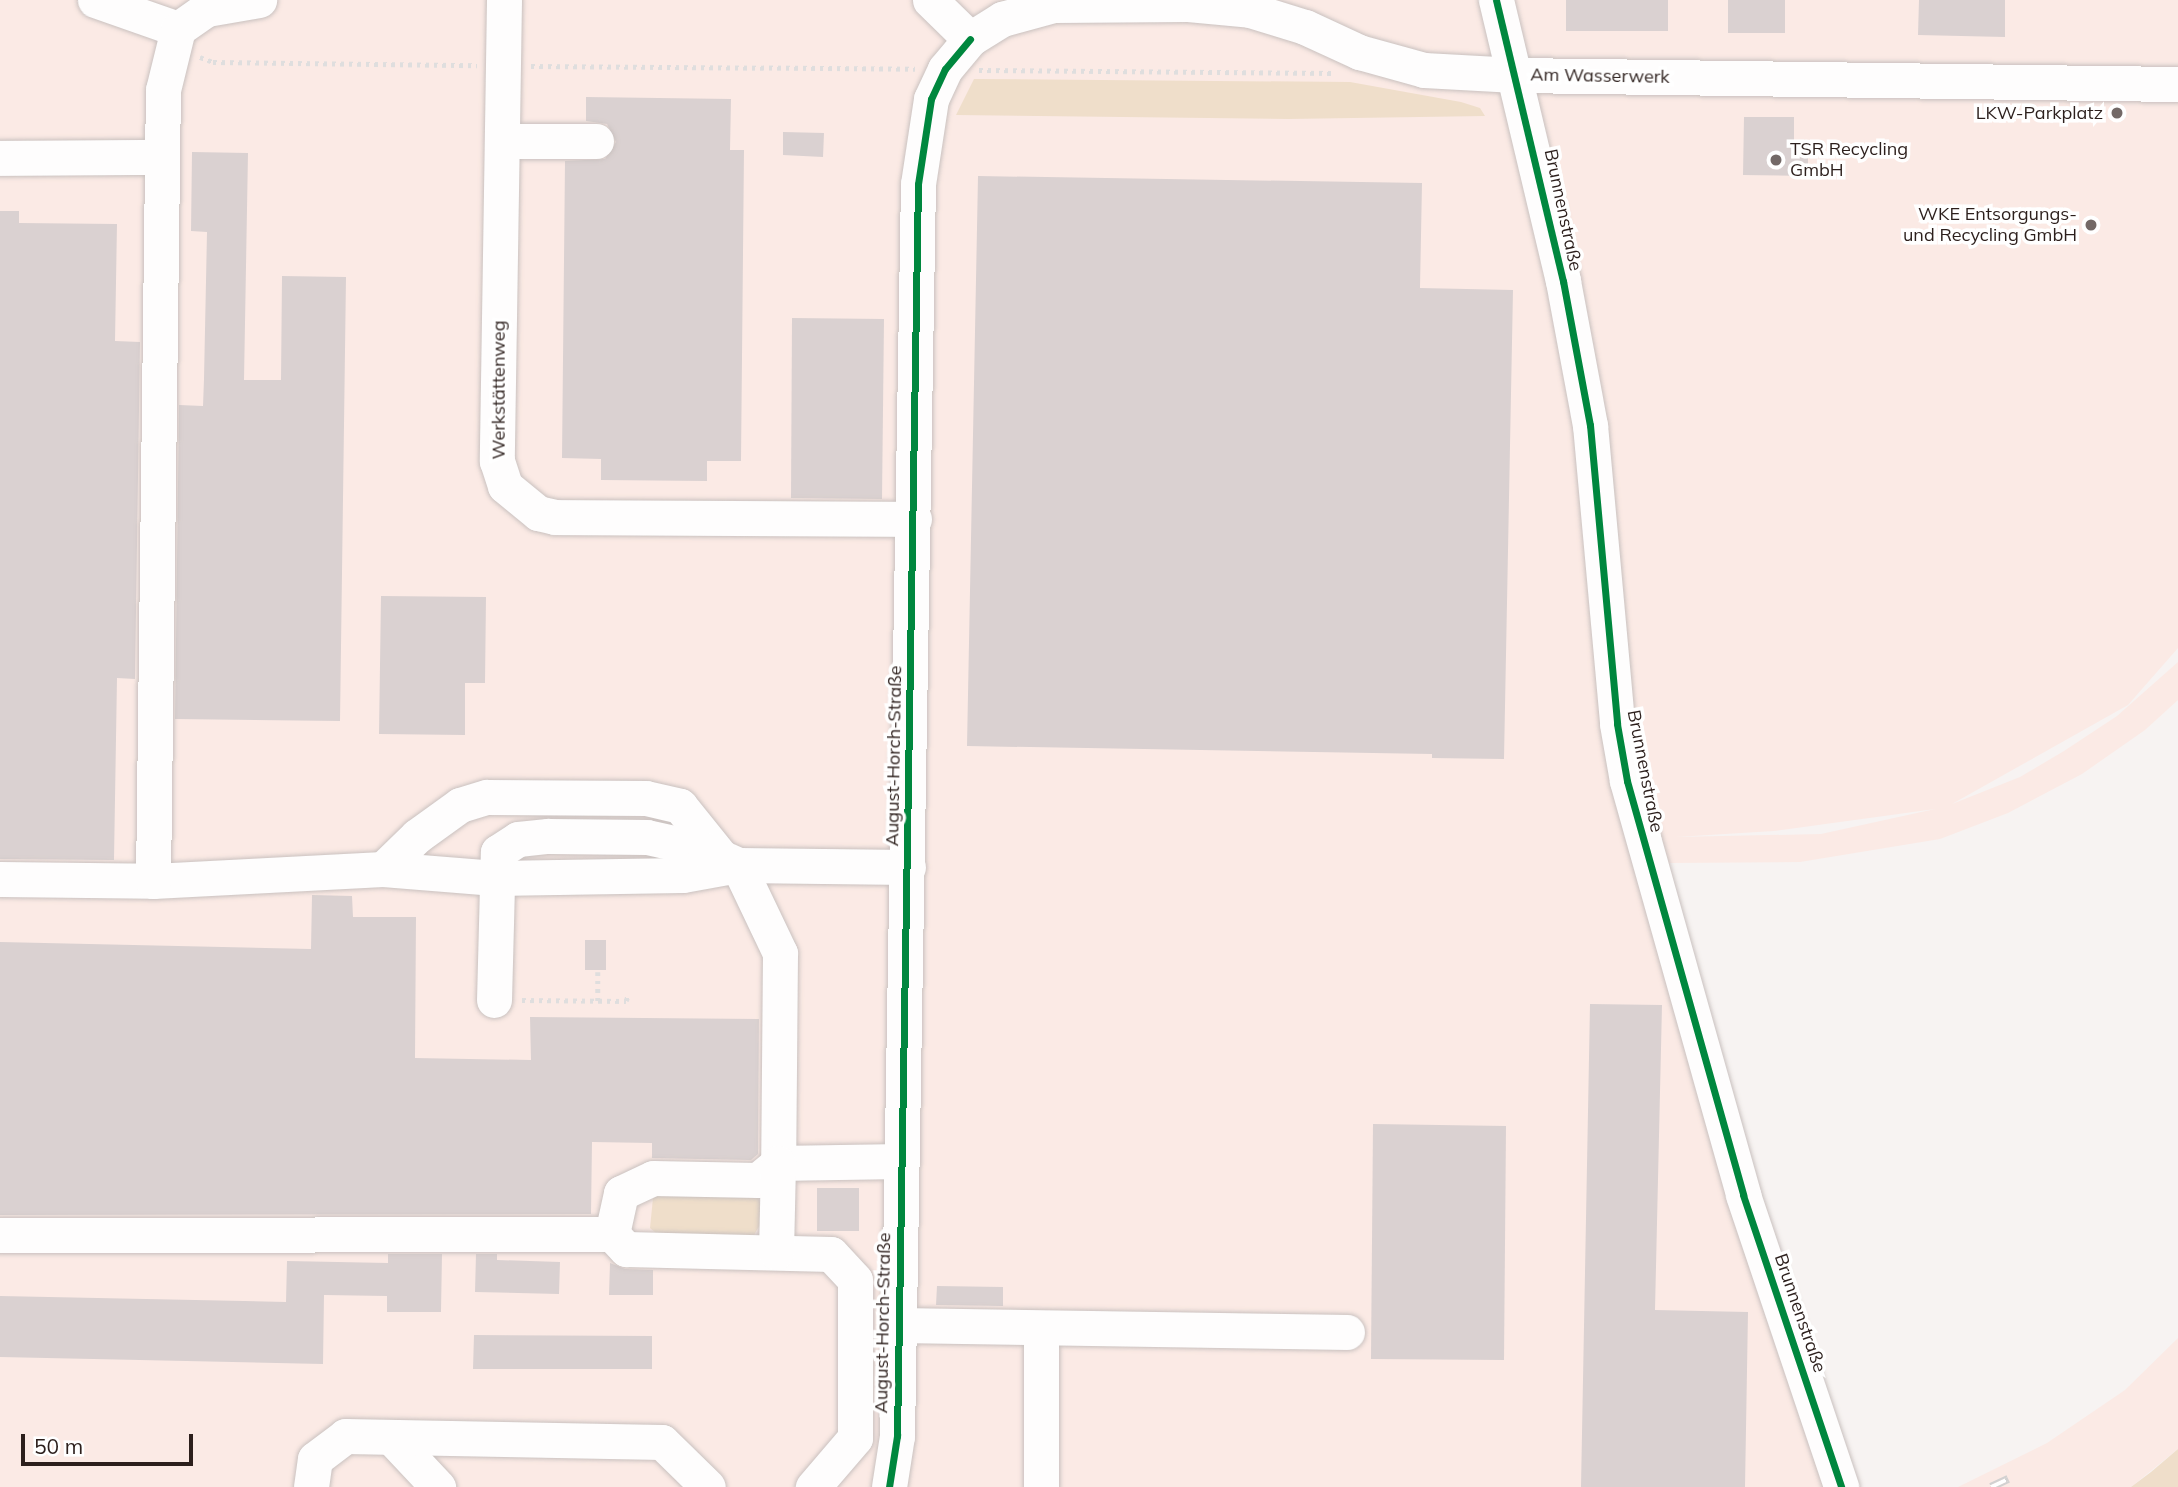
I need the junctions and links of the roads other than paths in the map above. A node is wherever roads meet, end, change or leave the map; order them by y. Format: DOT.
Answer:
graph roads {
  1 [pos="95,0"];
  2 [pos="259,0"];
  3 [pos="504,0"];
  4 [pos="930,0"];
  5 [pos="1496,0"];
  6 [pos="175,37"];
  7 [pos="970,39"];
  8 [pos="1515,75"];
  9 [pos="2178,84"];
  10 [pos="502,141"];
  11 [pos="596,141"];
  12 [pos="160,157"];
  13 [pos="0,158"];
  14 [pos="914,519"];
  15 [pos="712,862"];
  16 [pos="908,867"];
  17 [pos="383,869"];
  18 [pos="495,878"];
  19 [pos="0,879"];
  20 [pos="153,881"];
  21 [pos="494,1000"];
  22 [pos="901,1161"];
  23 [pos="778,1163"];
  24 [pos="612,1234"];
  25 [pos="0,1235"];
  26 [pos="776,1252"];
  27 [pos="899,1325"];
  28 [pos="1041,1328"];
  29 [pos="1347,1332"];
  30 [pos="391,1437"];
  31 [pos="311,1487"];
  32 [pos="438,1487"];
  33 [pos="708,1487"];
  34 [pos="813,1487"];
  35 [pos="889,1487"];
  36 [pos="1041,1487"];
  37 [pos="1841,1487"];
  1 -- 6 [label="street"];
  2 -- 6 [label="street"];
  3 -- 10 [label="street, Werkstättenweg"];
  4 -- 7 [label="street"];
  5 -- 8 [label="street, Brunnenstraße"];
  6 -- 12 [label="street"];
  7 -- 8 [label="street, Am Wasserwerk"];
  7 -- 14 [label="street, August-Horch-Straße"];
  8 -- 9 [label="street, Am Wasserwerk"];
  8 -- 37 [label="street, Brunnenstraße"];
  10 -- 11 [label="street"];
  10 -- 14 [label="street, Werkstättenweg"];
  12 -- 13 [label="street"];
  12 -- 20 [label="street"];
  14 -- 16 [label="street, August-Horch-Straße"];
  15 -- 16 [label="street"];
  15 -- 17 [label="street"];
  15 -- 18 [label="street"];
  15 -- 23 [label="street"];
  16 -- 22 [label="street, August-Horch-Straße"];
  17 -- 18 [label="street"];
  17 -- 20 [label="street"];
  18 -- 21 [label="street"];
  19 -- 20 [label="street"];
  22 -- 23 [label="street"];
  22 -- 27 [label="street, August-Horch-Straße"];
  23 -- 24 [label="street"];
  23 -- 26 [label="street"];
  24 -- 25 [label="street"];
  24 -- 26 [label="street"];
  26 -- 34 [label="street"];
  27 -- 28 [label="street"];
  27 -- 35 [label="street, August-Horch-Straße"];
  28 -- 29 [label="street"];
  28 -- 36 [label="street"];
  30 -- 31 [label="street"];
  30 -- 32 [label="street"];
  30 -- 33 [label="street"];
}
